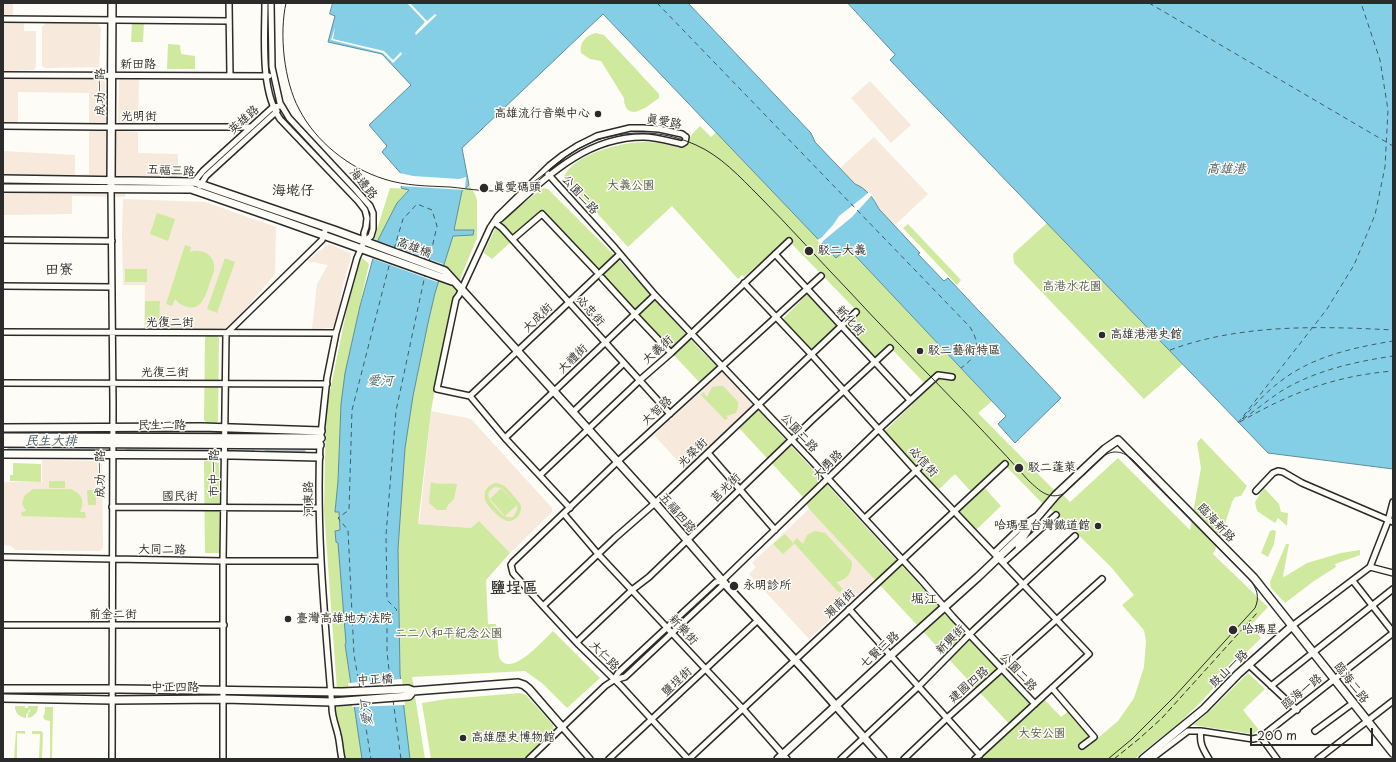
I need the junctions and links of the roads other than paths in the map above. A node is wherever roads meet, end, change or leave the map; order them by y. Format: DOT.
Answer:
graph roads {
  1 [pos="112,3"];
  2 [pos="229,3"];
  3 [pos="265,3"];
  4 [pos="271,3"];
  5 [pos="3,19"];
  6 [pos="112,20"];
  7 [pos="229,21"];
  8 [pos="3,75"];
  9 [pos="112,75"];
  10 [pos="230,76"];
  11 [pos="267,76"];
  12 [pos="274,76"];
  13 [pos="281,106"];
  14 [pos="274,110"];
  15 [pos="3,126"];
  16 [pos="112,127"];
  17 [pos="251,127"];
  18 [pos="545,170"];
  19 [pos="549,176"];
  20 [pos="3,179"];
  21 [pos="111,180"];
  22 [pos="197,182"];
  23 [pos="3,188"];
  24 [pos="111,188"];
  25 [pos="195,190"];
  26 [pos="494,222"];
  27 [pos="325,231"];
  28 [pos="514,238"];
  29 [pos="3,240"];
  30 [pos="112,240"];
  31 [pos="789,241"];
  32 [pos="362,245"];
  33 [pos="375,250"];
  34 [pos="620,254"];
  35 [pos="775,254"];
  36 [pos="596,271"];
  37 [pos="444,274"];
  38 [pos="821,276"];
  39 [pos="602,278"];
  40 [pos="744,283"];
  41 [pos="3,286"];
  42 [pos="112,287"];
  43 [pos="807,289"];
  44 [pos="462,290"];
  45 [pos="655,295"];
  46 [pos="569,302"];
  47 [pos="633,312"];
  48 [pos="856,312"];
  49 [pos="637,317"];
  50 [pos="776,317"];
  51 [pos="841,326"];
  52 [pos="3,332"];
  53 [pos="112,333"];
  54 [pos="336,333"];
  55 [pos="691,333"];
  56 [pos="226,334"];
  57 [pos="605,342"];
  58 [pos="890,348"];
  59 [pos="518,352"];
  60 [pos="671,353"];
  61 [pos="811,354"];
  62 [pos="874,362"];
  63 [pos="624,363"];
  64 [pos="722,366"];
  65 [pos="952,377"];
  66 [pos="640,380"];
  67 [pos="3,382"];
  68 [pos="112,383"];
  69 [pos="225,384"];
  70 [pos="327,384"];
  71 [pos="844,391"];
  72 [pos="554,392"];
  73 [pos="470,396"];
  74 [pos="910,400"];
  75 [pos="759,404"];
  76 [pos="572,412"];
  77 [pos="670,414"];
  78 [pos="3,428"];
  79 [pos="112,428"];
  80 [pos="225,428"];
  81 [pos="588,429"];
  82 [pos="879,430"];
  83 [pos="3,437"];
  84 [pos="321,438"];
  85 [pos="505,438"];
  86 [pos="792,439"];
  87 [pos="112,441"];
  88 [pos="224,441"];
  89 [pos="3,443"];
  90 [pos="708,453"];
  91 [pos="3,454"];
  92 [pos="112,455"];
  93 [pos="224,455"];
  94 [pos="319,457"];
  95 [pos="617,462"];
  96 [pos="1005,464"];
  97 [pos="917,470"];
  98 [pos="540,475"];
  99 [pos="828,479"];
  100 [pos="739,490"];
  101 [pos="1256,491"];
  102 [pos="1393,502"];
  103 [pos="655,503"];
  104 [pos="112,507"];
  105 [pos="224,507"];
  106 [pos="319,508"];
  107 [pos="570,508"];
  108 [pos="955,511"];
  109 [pos="1042,511"];
  110 [pos="564,514"];
  111 [pos="1056,515"];
  112 [pos="865,518"];
  113 [pos="1391,521"];
  114 [pos="1032,524"];
  115 [pos="1040,529"];
  116 [pos="775,530"];
  117 [pos="1075,536"];
  118 [pos="687,540"];
  119 [pos="598,554"];
  120 [pos="3,557"];
  121 [pos="998,558"];
  122 [pos="1009,558"];
  123 [pos="112,559"];
  124 [pos="903,560"];
  125 [pos="223,561"];
  126 [pos="321,561"];
  127 [pos="511,565"];
  128 [pos="1370,567"];
  129 [pos="1393,573"];
  130 [pos="1102,579"];
  131 [pos="722,581"];
  132 [pos="1353,582"];
  133 [pos="1023,584"];
  134 [pos="1393,589"];
  135 [pos="632,590"];
  136 [pos="1372,605"];
  137 [pos="543,606"];
  138 [pos="945,608"];
  139 [pos="850,609"];
  140 [pos="758,620"];
  141 [pos="1057,620"];
  142 [pos="3,625"];
  143 [pos="112,625"];
  144 [pos="224,625"];
  145 [pos="1292,626"];
  146 [pos="667,628"];
  147 [pos="671,633"];
  148 [pos="1393,633"];
  149 [pos="970,635"];
  150 [pos="577,642"];
  151 [pos="1312,652"];
  152 [pos="891,655"];
  153 [pos="795,660"];
  154 [pos="1248,664"];
  155 [pos="705,669"];
  156 [pos="1003,669"];
  157 [pos="1334,679"];
  158 [pos="614,680"];
  159 [pos="919,686"];
  160 [pos="1271,686"];
  161 [pos="1052,688"];
  162 [pos="3,689"];
  163 [pos="112,689"];
  164 [pos="223,690"];
  165 [pos="330,692"];
  166 [pos="347,692"];
  167 [pos="405,693"];
  168 [pos="3,698"];
  169 [pos="224,699"];
  170 [pos="112,700"];
  171 [pos="348,701"];
  172 [pos="1393,701"];
  173 [pos="332,702"];
  174 [pos="1353,703"];
  175 [pos="1034,704"];
  176 [pos="836,706"];
  177 [pos="743,709"];
  178 [pos="1296,710"];
  179 [pos="947,718"];
  180 [pos="651,719"];
  181 [pos="1368,722"];
  182 [pos="562,727"];
  183 [pos="1201,731"];
  184 [pos="1314,731"];
  185 [pos="1261,737"];
  186 [pos="864,738"];
  187 [pos="1082,746"];
  188 [pos="1393,753"];
  189 [pos="980,755"];
  190 [pos="783,757"];
  191 [pos="112,759"];
  192 [pos="224,759"];
  193 [pos="342,759"];
  194 [pos="529,759"];
  195 [pos="590,759"];
  196 [pos="610,759"];
  197 [pos="689,759"];
  198 [pos="841,759"];
  199 [pos="883,759"];
  200 [pos="904,759"];
  201 [pos="975,759"];
  202 [pos="1143,759"];
  203 [pos="1150,759"];
  204 [pos="1208,759"];
  205 [pos="1277,759"];
  206 [pos="1318,759"];
  1 -- 6 [label="street, 成功一路"];
  2 -- 7 [label="street"];
  3 -- 11 [label="street, 海邊路"];
  4 -- 12 [label="street, 海邊路"];
  5 -- 6 [label="street"];
  6 -- 7 [label="street"];
  6 -- 9 [label="street, 成功一路"];
  7 -- 10 [label="street"];
  8 -- 9 [label="street, 新田路"];
  9 -- 10 [label="street, 新田路"];
  9 -- 16 [label="street, 成功一路"];
  10 -- 11 [label="street, 新田路"];
  11 -- 12 [label="street, 新田路"];
  11 -- 14 [label="street, 海邊路"];
  12 -- 13 [label="street, 海邊路"];
  13 -- 14 [label="street, 英雄路"];
  13 -- 32 [label="street, 海邊路"];
  14 -- 17 [label="street, 英雄路"];
  14 -- 22 [label="street, 英雄路"];
  14 -- 32 [label="street, 海邊路"];
  15 -- 16 [label="street, 光明街"];
  16 -- 17 [label="street, 光明街"];
  16 -- 21 [label="street, 成功一路"];
  17 -- 22 [label="street, 英雄路"];
  18 -- 19 [label="street, 公園二路"];
  18 -- 19 [label="street, 真愛路"];
  18 -- 26 [label="street, 公園二路"];
  19 -- 26 [label="street, 公園二路"];
  19 -- 34 [label="street, 公園二路"];
  20 -- 21 [label="street, 五福三路"];
  21 -- 22 [label="street, 五福三路"];
  21 -- 24 [label="street, 成功一路"];
  22 -- 25 [label="street, 英雄路"];
  22 -- 27 [label="street, 五福三路"];
  23 -- 24 [label="street, 五福三路"];
  24 -- 25 [label="street, 五福三路"];
  24 -- 30 [label="street, 成功一路"];
  25 -- 27 [label="street, 五福三路"];
  26 -- 44 [label="street, 公園二路"];
  26 -- 46 [label="street, 必忠街"];
  27 -- 32 [label="street, 五福三路"];
  27 -- 56 [label="street"];
  28 -- 36 [label="street"];
  29 -- 30 [label="street"];
  30 -- 42 [label="street, 成功一路"];
  31 -- 35 [label="street, 大義街"];
  32 -- 33 [label="street, 五福三路"];
  32 -- 54 [label="street, 河東路"];
  33 -- 37 [label="street, 高雄橋"];
  34 -- 45 [label="street, 公園二路"];
  34 -- 46 [label="street, 大成街"];
  35 -- 40 [label="street, 大義街"];
  35 -- 43 [label="street, 新化街"];
  37 -- 44 [label="street, 五福四路"];
  38 -- 43 [label="street, 大智路"];
  39 -- 47 [label="street"];
  40 -- 50 [label="street, 必信街"];
  40 -- 55 [label="street, 大義街"];
  41 -- 42 [label="street"];
  42 -- 53 [label="street, 成功一路"];
  43 -- 50 [label="street, 大智路"];
  43 -- 51 [label="street, 新化街"];
  44 -- 59 [label="street, 五福四路"];
  44 -- 73 [label="street, 公園二路"];
  45 -- 55 [label="street, 公園二路"];
  45 -- 57 [label="street, 大禮街"];
  46 -- 57 [label="street, 必忠街"];
  46 -- 59 [label="street, 大成街"];
  48 -- 51 [label="street, 光榮街"];
  49 -- 60 [label="street"];
  50 -- 61 [label="street, 必信街"];
  50 -- 64 [label="street, 大智路"];
  51 -- 61 [label="street, 光榮街"];
  51 -- 62 [label="street, 新化街"];
  52 -- 53 [label="street, 光復二街"];
  53 -- 56 [label="street, 光復二街"];
  53 -- 68 [label="street, 成功一路"];
  54 -- 56 [label="street, 光復二街"];
  54 -- 70 [label="street, 河東路"];
  55 -- 60 [label="street, 大義街"];
  55 -- 64 [label="street, 公園二路"];
  56 -- 69 [label="street, 市中一路"];
  57 -- 63 [label="street, 必忠街"];
  57 -- 72 [label="street, 大禮街"];
  58 -- 62 [label="street, 莒光街"];
  59 -- 72 [label="street, 五福四路"];
  59 -- 73 [label="street, 大成街"];
  60 -- 66 [label="street, 大義街"];
  61 -- 71 [label="street, 必信街"];
  61 -- 75 [label="street, 光榮街"];
  62 -- 71 [label="street, 莒光街"];
  62 -- 74 [label="street, 新化街"];
  63 -- 66 [label="street, 必忠街"];
  63 -- 76 [label="street"];
  64 -- 75 [label="street, 公園二路"];
  64 -- 77 [label="street, 大智路"];
  65 -- 74 [label="street, 大勇路"];
  66 -- 77 [label="street, 必忠街"];
  66 -- 81 [label="street, 大義街"];
  67 -- 68 [label="street, 光復三街"];
  68 -- 69 [label="street, 光復三街"];
  68 -- 79 [label="street, 成功一路"];
  69 -- 70 [label="street, 光復三街"];
  69 -- 80 [label="street, 市中一路"];
  70 -- 84 [label="street, 河東路"];
  71 -- 82 [label="street, 必信街"];
  71 -- 86 [label="street, 莒光街"];
  72 -- 76 [label="street, 五福四路"];
  72 -- 85 [label="street, 大禮街"];
  73 -- 85 [label="street"];
  74 -- 82 [label="street, 大勇路"];
  75 -- 86 [label="street, 公園二路"];
  75 -- 90 [label="street, 光榮街"];
  76 -- 81 [label="street, 五福四路"];
  77 -- 95 [label="street, 大智路"];
  78 -- 79 [label="street"];
  79 -- 80 [label="street"];
  79 -- 87 [label="street, 成功一路"];
  80 -- 84 [label="street"];
  80 -- 88 [label="street, 市中一路"];
  81 -- 95 [label="street, 五福四路"];
  81 -- 98 [label="street, 大義街"];
  82 -- 97 [label="street, 必信街"];
  82 -- 99 [label="street, 大勇路"];
  83 -- 87 [label="street, 民生二路"];
  84 -- 88 [label="street, 民生二路"];
  84 -- 94 [label="street, 河東路"];
  85 -- 98 [label="street"];
  86 -- 99 [label="street, 公園二路"];
  86 -- 100 [label="street, 莒光街"];
  87 -- 88 [label="street, 民生二路"];
  87 -- 89 [label="street, 民生二路"];
  87 -- 92 [label="street, 成功一路"];
  88 -- 93 [label="street, 市中一路"];
  90 -- 100 [label="street"];
  90 -- 103 [label="street, 光榮街"];
  91 -- 92 [label="street"];
  92 -- 93 [label="street"];
  92 -- 104 [label="street, 成功一路"];
  93 -- 94 [label="street"];
  93 -- 105 [label="street, 市中一路"];
  94 -- 106 [label="street, 河東路"];
  95 -- 103 [label="street, 五福四路"];
  95 -- 107 [label="street, 大智路"];
  96 -- 108 [label="street, 瀨南街"];
  97 -- 108 [label="street, 必信街"];
  97 -- 112 [label="street"];
  98 -- 107 [label="street"];
  99 -- 112 [label="street, 公園二路"];
  99 -- 116 [label="street, 大勇路"];
  100 -- 116 [label="street"];
  100 -- 118 [label="street, 莒光街"];
  101 -- 113 [label="street"];
  102 -- 113 [label="street"];
  103 -- 118 [label="street, 五福四路"];
  103 -- 119 [label="street, 光榮街"];
  104 -- 105 [label="street, 國民街"];
  104 -- 123 [label="street, 成功一路"];
  105 -- 106 [label="street, 國民街"];
  105 -- 125 [label="street, 市中一路"];
  106 -- 126 [label="street, 河東路"];
  107 -- 110 [label="street, 大智路"];
  108 -- 121 [label="street, 必信街"];
  108 -- 124 [label="street, 瀨南街"];
  109 -- 114 [label="street, 七賢三路"];
  109 -- 115 [label="street"];
  109 -- 121 [label="street, 七賢三路"];
  109 -- 145 [label="street, 臨海新路"];
  110 -- 119 [label="street, 新樂街"];
  110 -- 127 [label="street, 大智路"];
  111 -- 115 [label="street"];
  112 -- 124 [label="street, 公園二路"];
  113 -- 128 [label="street"];
  114 -- 121 [label="street, 七賢三路"];
  114 -- 122 [label="street, 七賢三路"];
  115 -- 122 [label="street"];
  116 -- 131 [label="street, 大勇路"];
  117 -- 133 [label="street, 新興街"];
  118 -- 131 [label="street, 五福四路"];
  118 -- 135 [label="street, 莒光街"];
  119 -- 135 [label="street, 新樂街"];
  119 -- 137 [label="street, 光榮街"];
  120 -- 123 [label="street, 大同二路"];
  121 -- 122 [label="street"];
  121 -- 133 [label="street, 必信街"];
  121 -- 138 [label="street, 七賢三路"];
  123 -- 125 [label="street, 大同二路"];
  123 -- 143 [label="street, 成功一路"];
  124 -- 138 [label="street, 公園二路"];
  124 -- 139 [label="street, 瀨南街"];
  125 -- 126 [label="street, 大同二路"];
  125 -- 144 [label="street, 市中一路"];
  126 -- 165 [label="street, 河東路"];
  127 -- 137 [label="street, 大仁路"];
  128 -- 129 [label="street"];
  128 -- 132 [label="street, 鼓山一路"];
  130 -- 141 [label="street, 建國四路"];
  131 -- 140 [label="street, 五福四路"];
  131 -- 146 [label="street, 大勇路"];
  131 -- 147 [label="street, 大勇路"];
  132 -- 136 [label="street"];
  132 -- 145 [label="street, 鼓山一路"];
  133 -- 141 [label="street, 必信街"];
  133 -- 149 [label="street, 新興街"];
  134 -- 136 [label="street"];
  135 -- 146 [label="street, 新樂街"];
  135 -- 150 [label="street, 莒光街"];
  136 -- 148 [label="street"];
  136 -- 151 [label="street"];
  137 -- 150 [label="street, 大仁路"];
  138 -- 149 [label="street, 公園二路"];
  138 -- 152 [label="street, 七賢三路"];
  139 -- 152 [label="street"];
  139 -- 153 [label="street, 瀨南街"];
  140 -- 153 [label="street, 五福四路"];
  140 -- 155 [label="street, 鹽埕街"];
  141 -- 156 [label="street, 建國四路"];
  141 -- 161 [label="street, 必信街"];
  142 -- 143 [label="street, 前金二街"];
  143 -- 144 [label="street, 前金二街"];
  143 -- 163 [label="street, 成功一路"];
  144 -- 164 [label="street, 市中一路"];
  145 -- 151 [label="street, 臨海二路"];
  145 -- 154 [label="street, 鼓山一路"];
  146 -- 147 [label="street, 新樂街"];
  146 -- 158 [label="street, 大勇路"];
  147 -- 155 [label="street, 新樂街"];
  147 -- 158 [label="street, 大勇路"];
  148 -- 157 [label="street, 臨海一路"];
  149 -- 156 [label="street, 公園二路"];
  149 -- 159 [label="street, 新興街"];
  150 -- 158 [label="street, 大仁路"];
  151 -- 157 [label="street, 臨海二路"];
  151 -- 160 [label="street"];
  152 -- 159 [label="street"];
  152 -- 176 [label="street, 七賢三路"];
  153 -- 176 [label="street, 五福四路"];
  153 -- 177 [label="street, 瀨南街"];
  154 -- 160 [label="street"];
  154 -- 202 [label="street, 鼓山一路"];
  155 -- 177 [label="street, 新樂街"];
  155 -- 180 [label="street, 鹽埕街"];
  156 -- 175 [label="street, 公園二路"];
  156 -- 179 [label="street, 建國四路"];
  157 -- 174 [label="street, 臨海二路"];
  157 -- 178 [label="street, 臨海一路"];
  158 -- 180 [label="street, 大仁路"];
  158 -- 182 [label="street, 大勇路"];
  159 -- 179 [label="street"];
  159 -- 186 [label="street, 新興街"];
  160 -- 178 [label="street"];
  161 -- 175 [label="street"];
  161 -- 187 [label="street"];
  162 -- 163 [label="street, 中正四路"];
  163 -- 164 [label="street, 中正四路"];
  163 -- 170 [label="street, 成功一路"];
  164 -- 165 [label="street, 中正四路"];
  164 -- 169 [label="street, 市中一路"];
  165 -- 166 [label="street, 中正四路"];
  165 -- 173 [label="street, 河東路"];
  166 -- 167 [label="street, 中正橋"];
  167 -- 171 [label="street, 中正橋"];
  167 -- 182 [label="street"];
  168 -- 170 [label="street, 中正四路"];
  169 -- 170 [label="street, 中正四路"];
  169 -- 173 [label="street, 中正四路"];
  169 -- 192 [label="street, 市中一路"];
  170 -- 191 [label="street, 成功一路"];
  171 -- 173 [label="street, 中正四路"];
  172 -- 181 [label="street"];
  173 -- 193 [label="street, 河東路"];
  174 -- 181 [label="street, 臨海二路"];
  174 -- 184 [label="street"];
  175 -- 189 [label="street"];
  176 -- 186 [label="street, 五福四路"];
  176 -- 190 [label="street, 七賢三路"];
  177 -- 190 [label="street, 新樂街"];
  177 -- 197 [label="street, 瀨南街"];
  178 -- 185 [label="street, 臨海一路"];
  179 -- 189 [label="street"];
  179 -- 200 [label="street, 建國四路"];
  180 -- 196 [label="street, 鹽埕街"];
  180 -- 197 [label="street, 大仁路"];
  181 -- 188 [label="street, 臨海二路"];
  181 -- 206 [label="street"];
  182 -- 194 [label="street, 大勇路"];
  182 -- 195 [label="street"];
  183 -- 185 [label="street"];
  183 -- 203 [label="street"];
  183 -- 204 [label="street"];
  185 -- 205 [label="street"];
  186 -- 198 [label="street, 新興街"];
  186 -- 199 [label="street, 五福四路"];
  189 -- 201 [label="street"];
}
